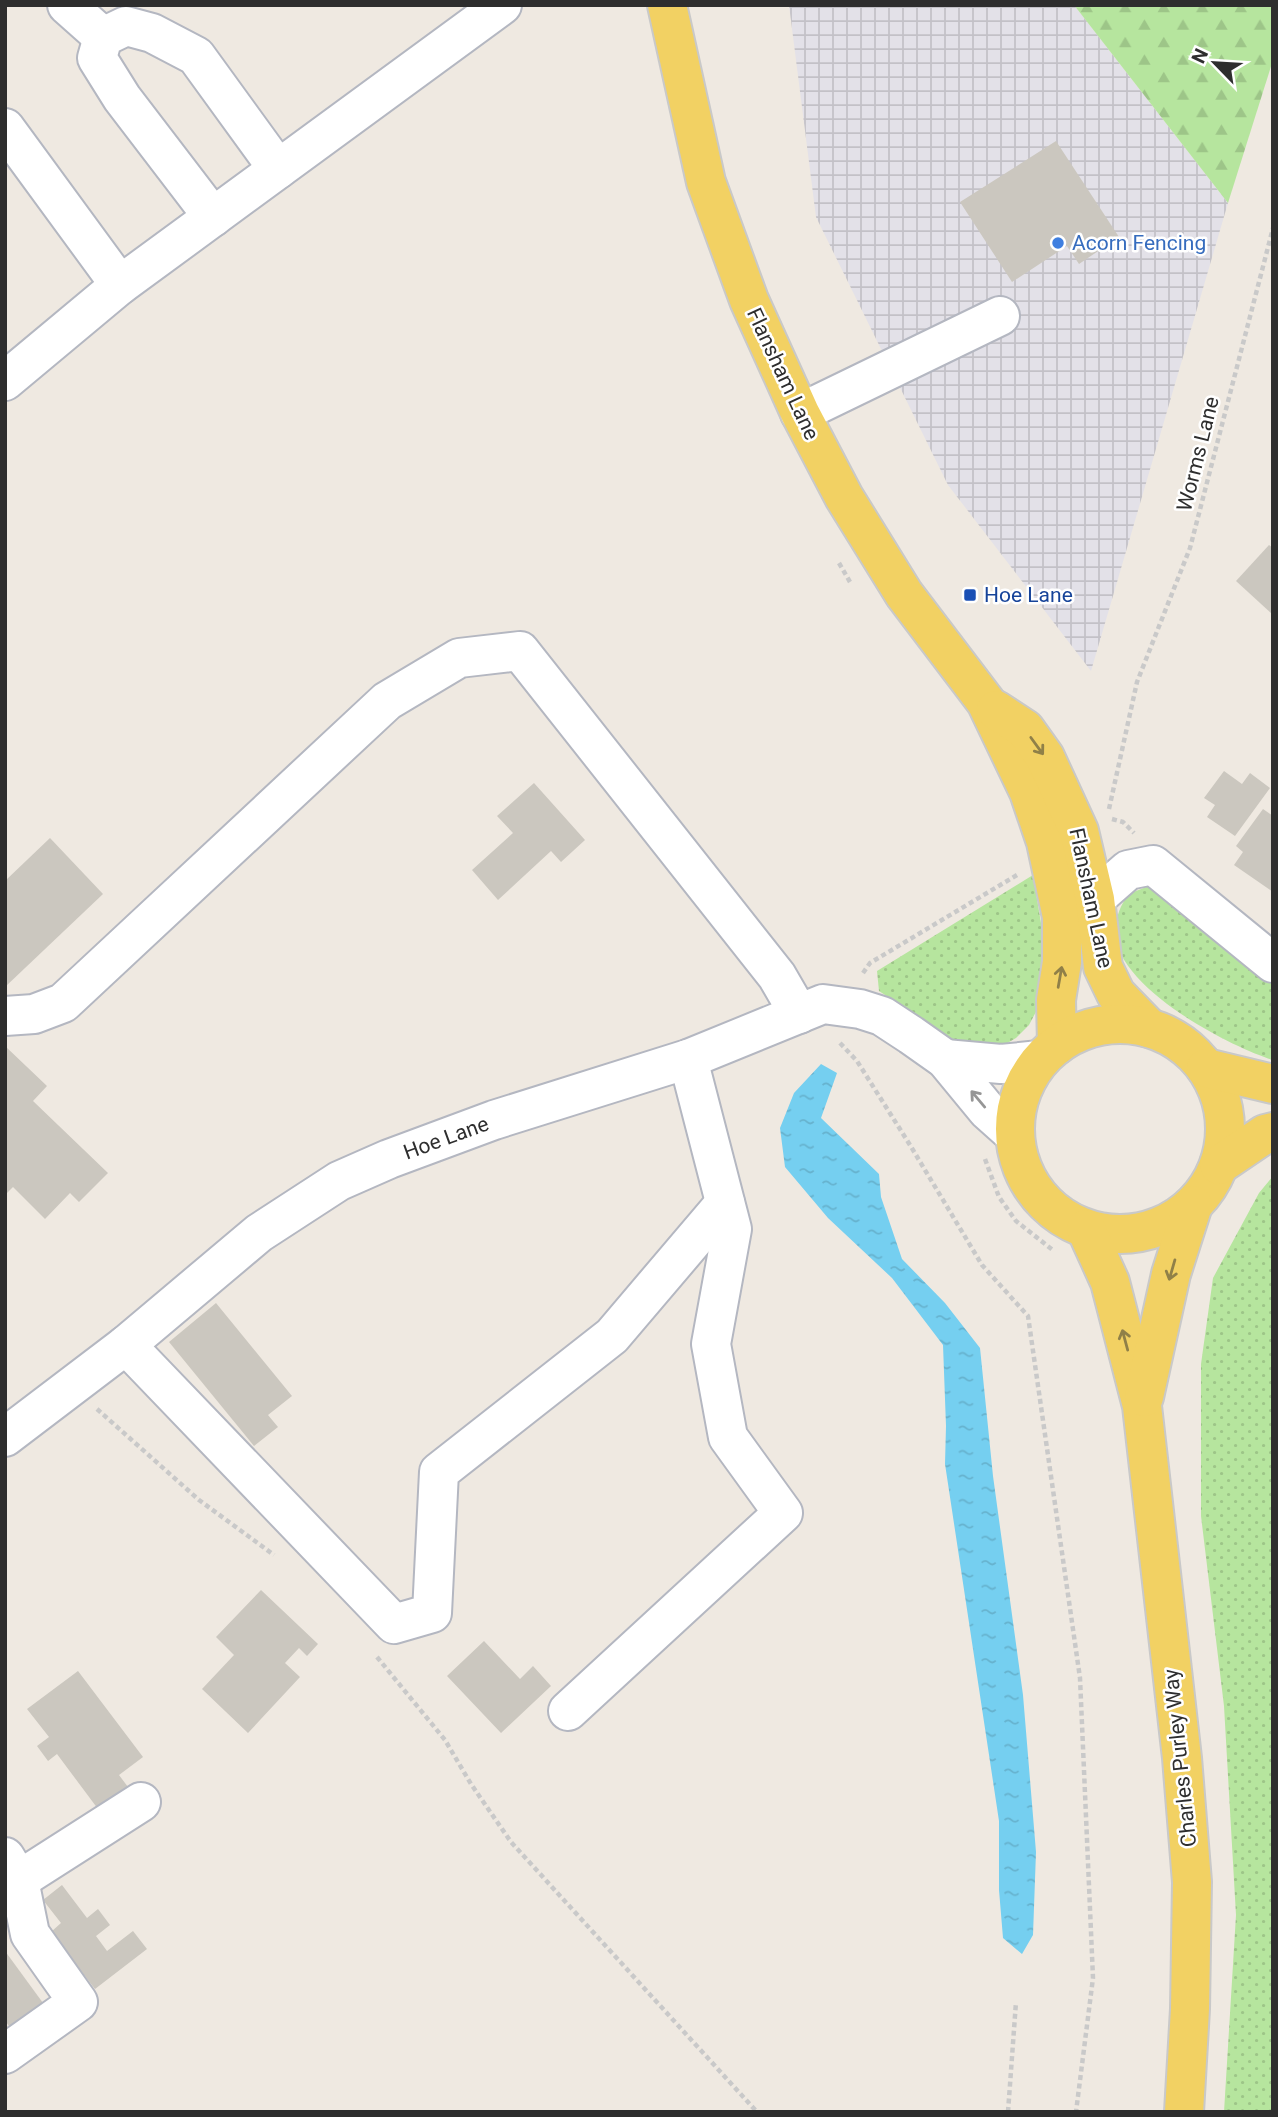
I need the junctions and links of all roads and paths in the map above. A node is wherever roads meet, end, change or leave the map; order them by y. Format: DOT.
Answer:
graph roads {
  1 [pos="67,5"];
  2 [pos="502,5"];
  3 [pos="667,5"];
  4 [pos="103,37"];
  5 [pos="5,128"];
  6 [pos="278,169"];
  7 [pos="213,217"];
  8 [pos="1273,228"];
  9 [pos="120,285"];
  10 [pos="1000,316"];
  11 [pos="5,381"];
  12 [pos="800,413"];
  13 [pos="986,702"];
  14 [pos="1107,818"];
  15 [pos="1021,873"];
  16 [pos="1095,899"];
  17 [pos="1273,963"];
  18 [pos="857,982"];
  19 [pos="799,1014"];
  20 [pos="5,1016"];
  21 [pos="1149,1027"];
  22 [pos="833,1035"];
  23 [pos="1049,1052"];
  24 [pos="688,1059"];
  25 [pos="945,1059"];
  26 [pos="1206,1068"];
  27 [pos="1273,1084"];
  28 [pos="1273,1132"];
  29 [pos="1015,1135"];
  30 [pos="1219,1166"];
  31 [pos="724,1203"];
  32 [pos="1193,1205"];
  33 [pos="1086,1229"];
  34 [pos="126,1345"];
  35 [pos="74,1385"];
  36 [pos="1142,1406"];
  37 [pos="5,1437"];
  38 [pos="277,1558"];
  39 [pos="371,1650"];
  40 [pos="568,1712"];
  41 [pos="141,1802"];
  42 [pos="12,1869"];
  43 [pos="1016,2002"];
  44 [pos="5,2054"];
  45 [pos="757,2112"];
  46 [pos="1008,2112"];
  47 [pos="1076,2112"];
  48 [pos="1184,2112"];
  1 -- 4 [label="street"];
  2 -- 6 [label="street"];
  3 -- 12 [label="main road, Flansham Lane"];
  4 -- 6 [label="street"];
  4 -- 7 [label="street"];
  5 -- 9 [label="street"];
  6 -- 7 [label="street"];
  7 -- 9 [label="street"];
  8 -- 14 [label="path, Worms Lane"];
  9 -- 11 [label="street"];
  10 -- 12 [label="street"];
  12 -- 13 [label="main road, Flansham Lane"];
  13 -- 16 [label="main road, Flansham Lane, one-way"];
  23 -- 13 [label="main road, Flansham Lane, one-way"];
  15 -- 18 [label="path"];
  16 -- 17 [label="street"];
  16 -- 21 [label="main road, Flansham Lane"];
  19 -- 20 [label="street"];
  19 -- 24 [label="street, Hoe Lane"];
  19 -- 25 [label="street, Hoe Lane"];
  21 -- 23 [label="main road"];
  21 -- 26 [label="main road"];
  22 -- 47 [label="path"];
  23 -- 25 [label="street, Hoe Lane"];
  23 -- 29 [label="main road"];
  24 -- 31 [label="street"];
  24 -- 34 [label="street, Hoe Lane"];
  29 -- 25 [label="street, Hoe Lane, one-way"];
  26 -- 27 [label="main road"];
  26 -- 30 [label="main road"];
  28 -- 30 [label="main road"];
  29 -- 33 [label="main road"];
  30 -- 32 [label="main road"];
  31 -- 34 [label="street"];
  31 -- 40 [label="street"];
  32 -- 33 [label="main road"];
  32 -- 36 [label="main road, Charles Purley Way, one-way"];
  36 -- 33 [label="main road, Charles Purley Way, one-way"];
  34 -- 35 [label="street, Hoe Lane"];
  35 -- 37 [label="street, Hoe Lane"];
  35 -- 38 [label="path"];
  36 -- 48 [label="main road, Charles Purley Way"];
  39 -- 45 [label="path"];
  41 -- 42 [label="street"];
  42 -- 44 [label="street"];
  43 -- 46 [label="path"];
}
